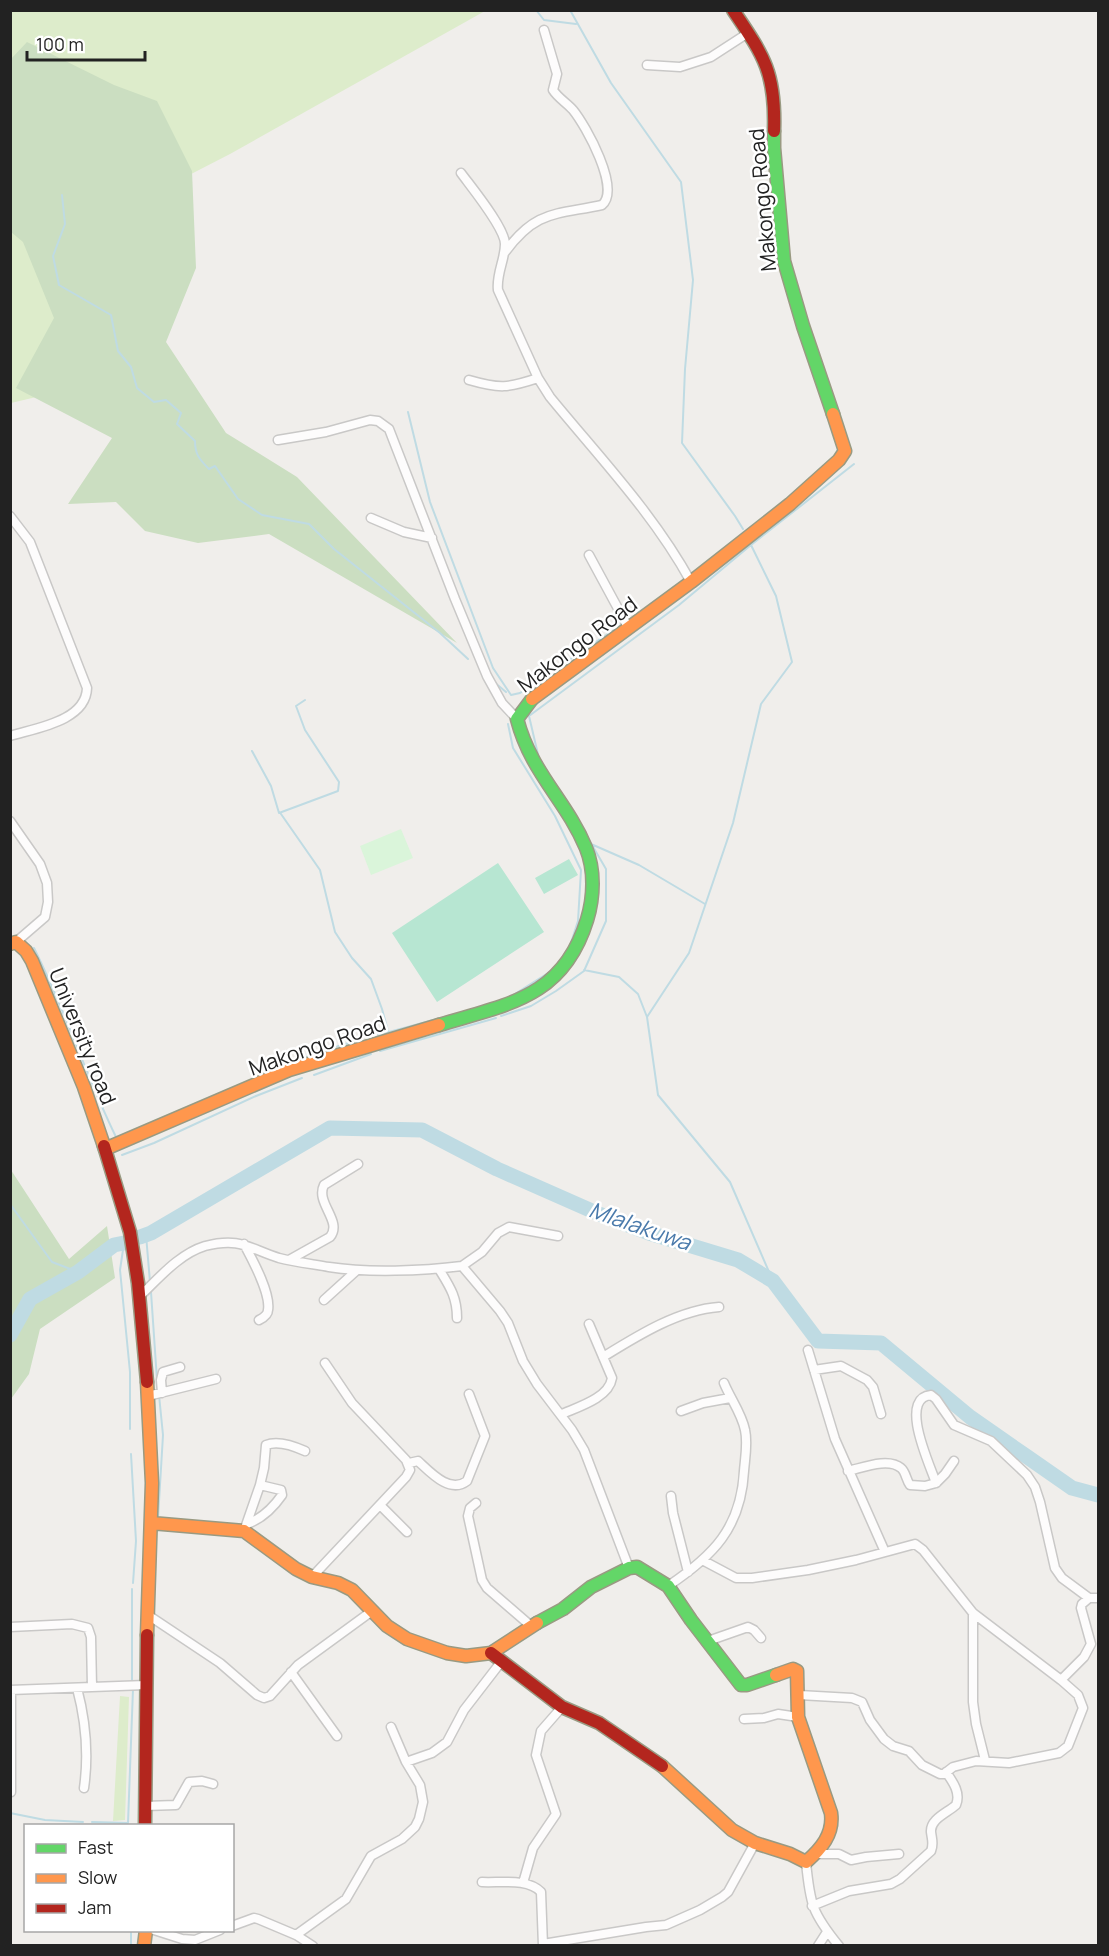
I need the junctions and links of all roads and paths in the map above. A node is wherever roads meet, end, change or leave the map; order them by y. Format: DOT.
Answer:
graph roads {
  1 [pos="733,10"];
  2 [pos="544,30"];
  3 [pos="748,33"];
  4 [pos="647,65"];
  5 [pos="461,173"];
  6 [pos="505,253"];
  7 [pos="538,378"];
  8 [pos="469,380"];
  9 [pos="278,440"];
  10 [pos="10,516"];
  11 [pos="371,518"];
  12 [pos="432,538"];
  13 [pos="589,555"];
  14 [pos="692,582"];
  15 [pos="628,627"];
  16 [pos="517,719"];
  17 [pos="10,736"];
  18 [pos="10,820"];
  19 [pos="14,943"];
  20 [pos="105,1149"];
  21 [pos="357,1164"];
  22 [pos="558,1236"];
  23 [pos="244,1244"];
  24 [pos="289,1260"];
  25 [pos="462,1266"];
  26 [pos="439,1269"];
  27 [pos="356,1270"];
  28 [pos="140,1296"];
  29 [pos="324,1300"];
  30 [pos="719,1307"];
  31 [pos="457,1318"];
  32 [pos="259,1320"];
  33 [pos="589,1324"];
  34 [pos="808,1350"];
  35 [pos="603,1357"];
  36 [pos="325,1363"];
  37 [pos="180,1367"];
  38 [pos="814,1370"];
  39 [pos="216,1379"];
  40 [pos="724,1383"];
  41 [pos="162,1393"];
  42 [pos="469,1394"];
  43 [pos="148,1396"];
  44 [pos="730,1398"];
  45 [pos="681,1412"];
  46 [pos="562,1414"];
  47 [pos="881,1414"];
  48 [pos="305,1451"];
  49 [pos="954,1461"];
  50 [pos="409,1463"];
  51 [pos="848,1471"];
  52 [pos="936,1483"];
  53 [pos="260,1485"];
  54 [pos="671,1496"];
  55 [pos="476,1503"];
  56 [pos="380,1505"];
  57 [pos="150,1523"];
  58 [pos="245,1528"];
  59 [pos="407,1532"];
  60 [pos="885,1552"];
  61 [pos="704,1561"];
  62 [pos="629,1568"];
  63 [pos="688,1572"];
  64 [pos="312,1577"];
  65 [pos="668,1586"];
  66 [pos="1089,1598"];
  67 [pos="1098,1598"];
  68 [pos="372,1611"];
  69 [pos="973,1613"];
  70 [pos="148,1615"];
  71 [pos="531,1626"];
  72 [pos="10,1627"];
  73 [pos="761,1638"];
  74 [pos="708,1641"];
  75 [pos="491,1653"];
  76 [pos="501,1662"];
  77 [pos="291,1672"];
  78 [pos="1061,1680"];
  79 [pos="146,1685"];
  80 [pos="92,1687"];
  81 [pos="77,1688"];
  82 [pos="11,1690"];
  83 [pos="799,1695"];
  84 [pos="562,1707"];
  85 [pos="798,1717"];
  86 [pos="744,1719"];
  87 [pos="392,1726"];
  88 [pos="337,1736"];
  89 [pos="985,1761"];
  90 [pos="406,1762"];
  91 [pos="946,1772"];
  92 [pos="213,1784"];
  93 [pos="84,1788"];
  94 [pos="11,1792"];
  95 [pos="145,1806"];
  96 [pos="145,1824"];
  97 [pos="755,1843"];
  98 [pos="898,1854"];
  99 [pos="810,1858"];
  100 [pos="482,1882"];
  101 [pos="523,1883"];
  102 [pos="812,1906"];
  103 [pos="234,1925"];
  104 [pos="160,1932"];
  105 [pos="215,1932"];
  106 [pos="827,1932"];
  107 [pos="296,1935"];
  108 [pos="543,1945"];
  109 [pos="313,1946"];
  110 [pos="818,1946"];
  111 [pos="838,1946"];
  1 -- 3 [label="street, Makongo Road"];
  2 -- 6 [label="street"];
  3 -- 4 [label="street"];
  3 -- 14 [label="street, Makongo Road"];
  5 -- 6 [label="street"];
  6 -- 7 [label="street"];
  7 -- 8 [label="street"];
  7 -- 14 [label="street"];
  9 -- 12 [label="street"];
  10 -- 17 [label="street"];
  11 -- 12 [label="street"];
  12 -- 16 [label="street"];
  13 -- 15 [label="street"];
  14 -- 15 [label="street, Makongo Road"];
  15 -- 16 [label="street, Makongo Road"];
  16 -- 20 [label="street, Makongo Road"];
  18 -- 19 [label="street"];
  19 -- 20 [label="street, University road"];
  20 -- 28 [label="street, University road"];
  21 -- 24 [label="street"];
  22 -- 25 [label="street"];
  23 -- 24 [label="street"];
  23 -- 28 [label="street"];
  23 -- 32 [label="street"];
  24 -- 27 [label="street"];
  25 -- 26 [label="street"];
  25 -- 46 [label="street"];
  26 -- 27 [label="street"];
  26 -- 31 [label="street"];
  27 -- 29 [label="street"];
  28 -- 43 [label="street, University road"];
  30 -- 35 [label="street"];
  33 -- 35 [label="street"];
  34 -- 38 [label="street"];
  35 -- 46 [label="street"];
  36 -- 50 [label="street"];
  37 -- 41 [label="street"];
  38 -- 47 [label="street"];
  38 -- 51 [label="street"];
  39 -- 41 [label="street"];
  40 -- 44 [label="street"];
  41 -- 43 [label="street"];
  42 -- 50 [label="street"];
  43 -- 57 [label="street, University road"];
  44 -- 45 [label="street"];
  44 -- 61 [label="street"];
  46 -- 62 [label="street"];
  48 -- 53 [label="street"];
  49 -- 52 [label="street"];
  50 -- 56 [label="street"];
  51 -- 52 [label="street"];
  51 -- 60 [label="street"];
  52 -- 66 [label="street"];
  53 -- 58 [label="street"];
  53 -- 58 [label="street"];
  54 -- 63 [label="street"];
  55 -- 71 [label="street"];
  56 -- 59 [label="street"];
  56 -- 64 [label="street"];
  57 -- 58 [label="street"];
  57 -- 70 [label="street, University road"];
  58 -- 64 [label="street"];
  60 -- 61 [label="street"];
  60 -- 69 [label="street"];
  61 -- 63 [label="street"];
  62 -- 65 [label="street"];
  62 -- 71 [label="street"];
  63 -- 65 [label="street"];
  64 -- 68 [label="street"];
  65 -- 74 [label="street"];
  66 -- 67 [label="street"];
  66 -- 78 [label="street"];
  68 -- 75 [label="street"];
  68 -- 77 [label="street"];
  69 -- 78 [label="street"];
  69 -- 89 [label="street"];
  70 -- 77 [label="street"];
  70 -- 79 [label="street, University road"];
  71 -- 75 [label="street"];
  72 -- 80 [label="street"];
  73 -- 74 [label="street"];
  74 -- 83 [label="street"];
  75 -- 76 [label="street"];
  76 -- 84 [label="street"];
  76 -- 90 [label="street"];
  77 -- 88 [label="street"];
  78 -- 89 [label="street"];
  79 -- 80 [label="street"];
  79 -- 95 [label="street, University road"];
  80 -- 81 [label="street"];
  81 -- 82 [label="street"];
  81 -- 93 [label="street"];
  82 -- 94 [label="street"];
  83 -- 85 [label="street"];
  83 -- 91 [label="street"];
  84 -- 97 [label="street"];
  84 -- 101 [label="street"];
  85 -- 86 [label="street"];
  85 -- 99 [label="street"];
  87 -- 90 [label="street"];
  89 -- 91 [label="street"];
  90 -- 107 [label="street"];
  91 -- 102 [label="street"];
  92 -- 95 [label="street"];
  95 -- 96 [label="street, University road"];
  97 -- 99 [label="street"];
  97 -- 108 [label="street"];
  98 -- 99 [label="street"];
  99 -- 102 [label="street"];
  100 -- 101 [label="street"];
  101 -- 108 [label="street"];
  102 -- 106 [label="street"];
  103 -- 107 [label="street"];
  104 -- 105 [label="street"];
  106 -- 110 [label="street"];
  106 -- 111 [label="street"];
  107 -- 109 [label="street"];
}
